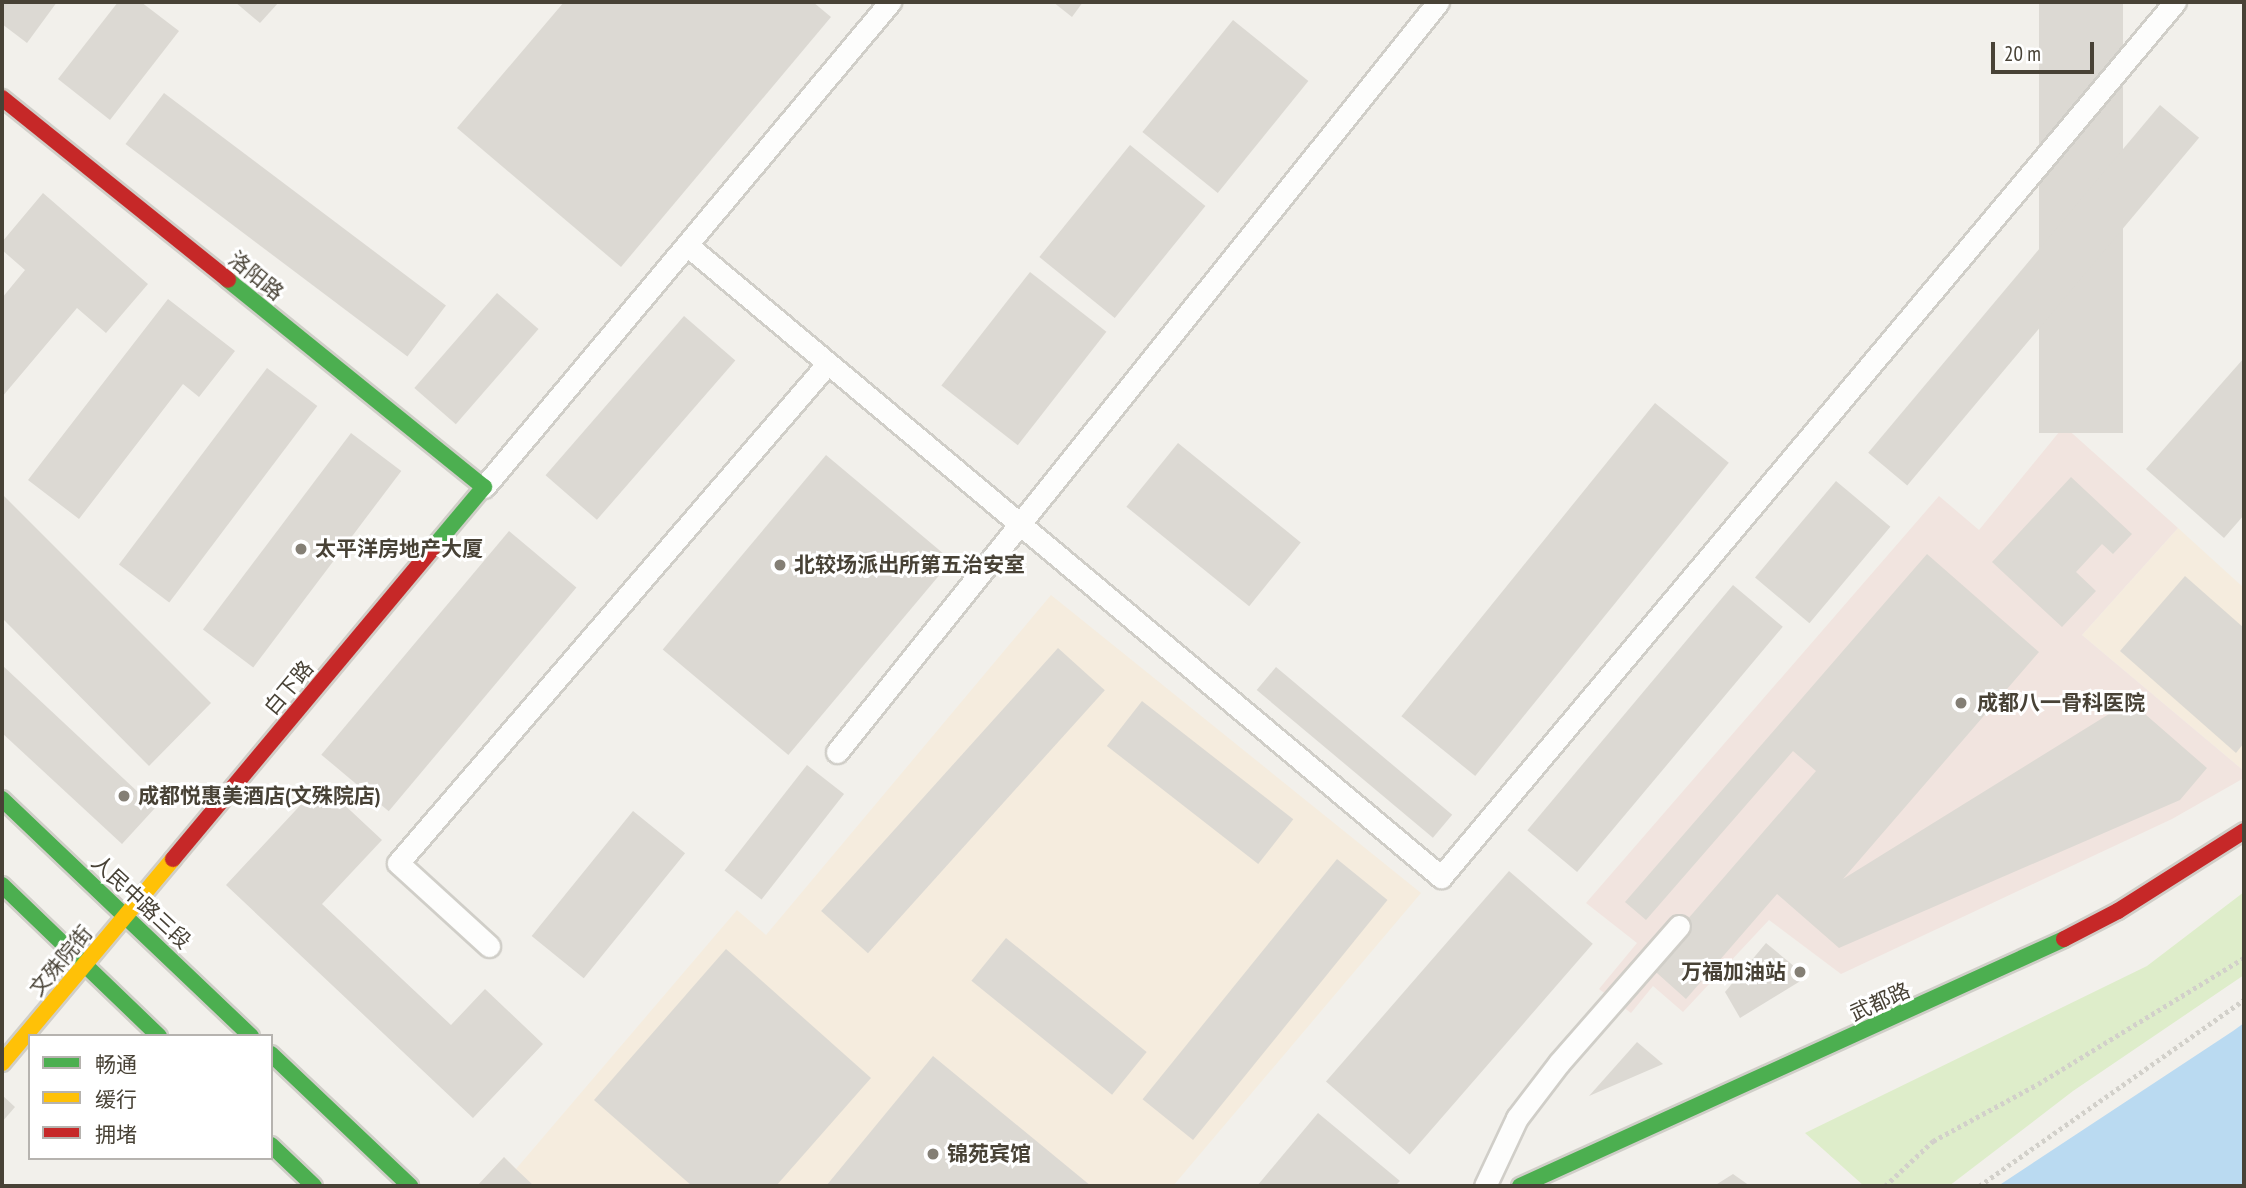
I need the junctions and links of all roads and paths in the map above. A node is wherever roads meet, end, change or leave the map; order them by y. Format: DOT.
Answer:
graph roads {
  1 [pos="890,2"];
  2 [pos="1438,2"];
  3 [pos="2175,2"];
  4 [pos="2,98"];
  5 [pos="687,245"];
  6 [pos="828,362"];
  7 [pos="484,487"];
  8 [pos="1021,523"];
  9 [pos="837,751"];
  10 [pos="2,799"];
  11 [pos="2244,831"];
  12 [pos="2,885"];
  13 [pos="125,916"];
  14 [pos="1679,926"];
  15 [pos="489,946"];
  16 [pos="2244,958"];
  17 [pos="86,964"];
  18 [pos="2244,1000"];
  19 [pos="157,1034"];
  20 [pos="249,1034"];
  21 [pos="273,1057"];
  22 [pos="2,1063"];
  23 [pos="273,1147"];
  24 [pos="314,1186"];
  25 [pos="410,1186"];
  26 [pos="1485,1186"];
  27 [pos="1520,1186"];
  28 [pos="1885,1186"];
  29 [pos="1979,1186"];
  1 -- 5 [label="lane"];
  2 -- 8 [label="lane"];
  3 -- 8 [label="lane"];
  4 -- 7 [label="street, 洛阳路"];
  5 -- 6 [label="lane"];
  5 -- 7 [label="lane"];
  6 -- 8 [label="lane"];
  6 -- 15 [label="lane"];
  7 -- 13 [label="street, 白下路"];
  8 -- 9 [label="lane"];
  10 -- 13 [label="street, 人民中路三段"];
  11 -- 27 [label="street, 武都路"];
  12 -- 17 [label="street"];
  13 -- 17 [label="street, 文殊院街"];
  13 -- 20 [label="street, 人民中路三段"];
  14 -- 26 [label="lane"];
  16 -- 28 [label="path"];
  17 -- 19 [label="street"];
  17 -- 22 [label="street, 文殊院街"];
  18 -- 29 [label="path"];
  21 -- 25 [label="street"];
  23 -- 24 [label="street"];
}
